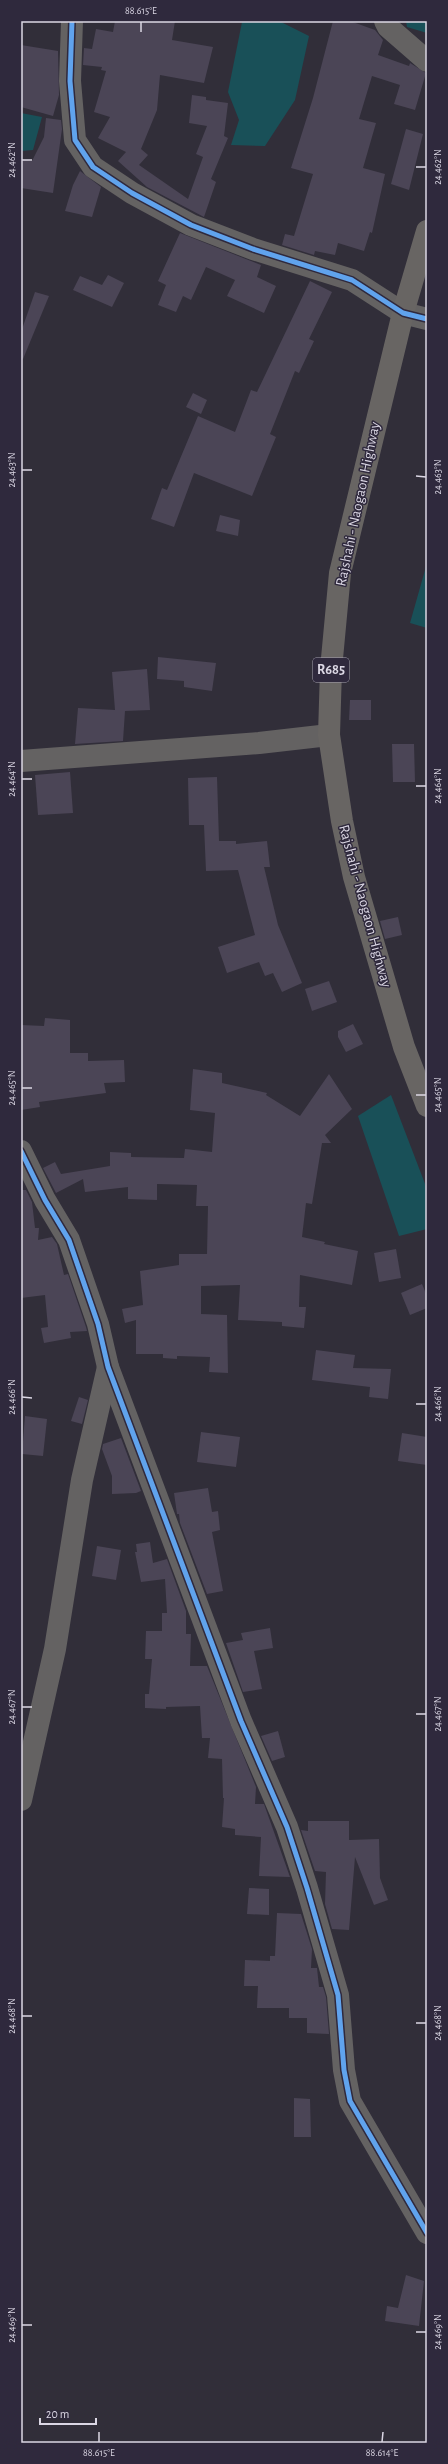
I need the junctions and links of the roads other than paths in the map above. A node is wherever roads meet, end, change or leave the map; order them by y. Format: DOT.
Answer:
graph roads {
  1 [pos="72,21"];
  2 [pos="385,21"];
  3 [pos="427,61"];
  4 [pos="427,231"];
  5 [pos="403,313"];
  6 [pos="427,319"];
  7 [pos="329,735"];
  8 [pos="21,761"];
  9 [pos="427,1106"];
  10 [pos="21,1151"];
  11 [pos="108,1367"];
  12 [pos="21,1800"];
  13 [pos="427,2233"];
  1 -- 5 [label="street"];
  2 -- 3 [label="street"];
  4 -- 5 [label="main road, Rajshahi - Naogaon Highway / R685"];
  5 -- 6 [label="street"];
  5 -- 7 [label="main road, Rajshahi - Naogaon Highway / R685"];
  7 -- 8 [label="street"];
  7 -- 9 [label="main road, Rajshahi - Naogaon Highway / R685"];
  10 -- 11 [label="street"];
  11 -- 12 [label="street"];
  11 -- 13 [label="street"];
}
